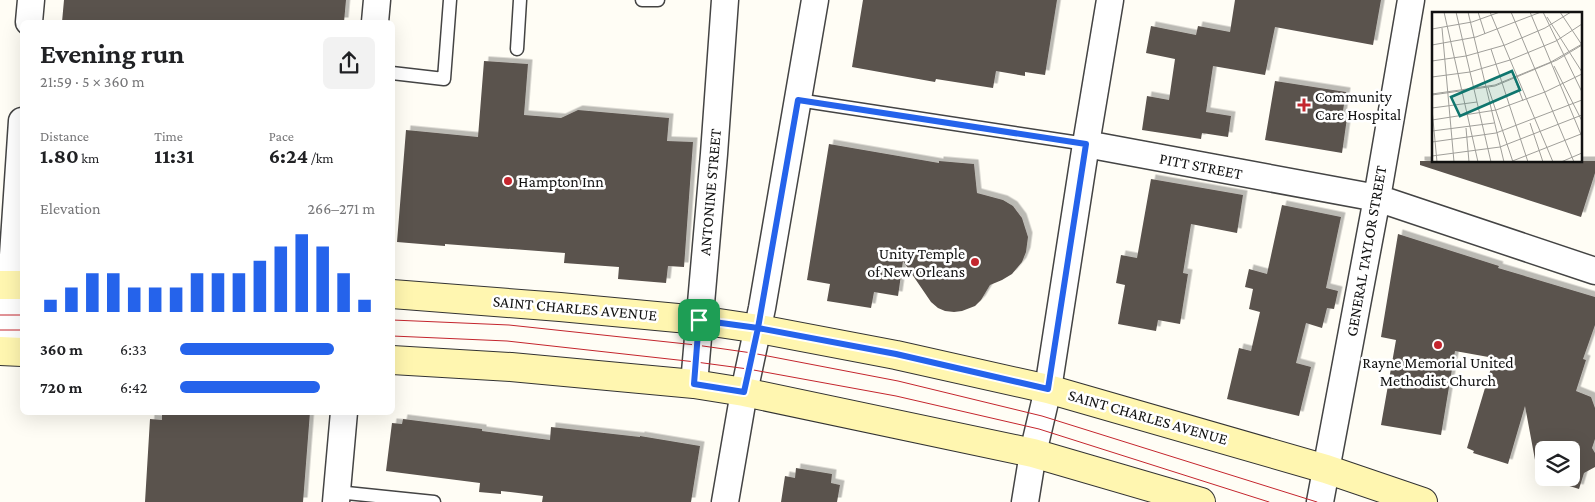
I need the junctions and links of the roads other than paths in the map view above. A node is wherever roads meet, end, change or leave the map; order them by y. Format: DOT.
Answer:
graph roads {
  1 [pos="31,0"];
  2 [pos="377,0"];
  3 [pos="450,0"];
  4 [pos="520,0"];
  5 [pos="642,0"];
  6 [pos="658,0"];
  7 [pos="725,0"];
  8 [pos="815,0"];
  9 [pos="1110,0"];
  10 [pos="1411,0"];
  11 [pos="29,20"];
  12 [pos="375,20"];
  13 [pos="517,49"];
  14 [pos="395,74"];
  15 [pos="798,100"];
  16 [pos="1086,144"];
  17 [pos="20,151"];
  18 [pos="1376,198"];
  19 [pos="1595,271"];
  20 [pos="11,285"];
  21 [pos="395,294"];
  22 [pos="699,320"];
  23 [pos="758,328"];
  24 [pos="11,352"];
  25 [pos="395,360"];
  26 [pos="694,384"];
  27 [pos="1048,389"];
  28 [pos="744,392"];
  29 [pos="344,415"];
  30 [pos="1033,454"];
  31 [pos="1326,468"];
  32 [pos="336,497"];
  33 [pos="434,502"];
  34 [pos="725,502"];
  35 [pos="1025,502"];
  36 [pos="1201,502"];
  37 [pos="1320,502"];
  38 [pos="1423,502"];
  1 -- 11 [label="street"];
  2 -- 12 [label="street"];
  3 -- 14 [label="lane"];
  4 -- 13 [label="lane"];
  5 -- 6 [label="lane"];
  7 -- 22 [label="street, ANTONINE STREET"];
  8 -- 15 [label="street"];
  9 -- 16 [label="street"];
  10 -- 18 [label="street, GENERAL TAYLOR STREET"];
  15 -- 16 [label="lane, PITT STREET"];
  15 -- 23 [label="street"];
  16 -- 18 [label="street, PITT STREET"];
  16 -- 27 [label="street"];
  17 -- 20 [label="street"];
  18 -- 19 [label="street, PITT STREET"];
  18 -- 31 [label="street, GENERAL TAYLOR STREET"];
  20 -- 24 [label="street"];
  21 -- 22 [label="main road, SAINT CHARLES AVENUE"];
  22 -- 23 [label="main road, SAINT CHARLES AVENUE"];
  22 -- 26 [label="street, ANTONINE STREET"];
  23 -- 27 [label="main road, SAINT CHARLES AVENUE"];
  23 -- 28 [label="street"];
  25 -- 26 [label="main road"];
  26 -- 28 [label="main road"];
  27 -- 30 [label="street"];
  27 -- 31 [label="main road, SAINT CHARLES AVENUE"];
  28 -- 30 [label="main road"];
  28 -- 34 [label="street"];
  29 -- 32 [label="street"];
  30 -- 35 [label="street"];
  30 -- 36 [label="main road"];
  31 -- 37 [label="street, GENERAL TAYLOR STREET"];
  31 -- 38 [label="main road, SAINT CHARLES AVENUE"];
  32 -- 33 [label="lane"];
}
